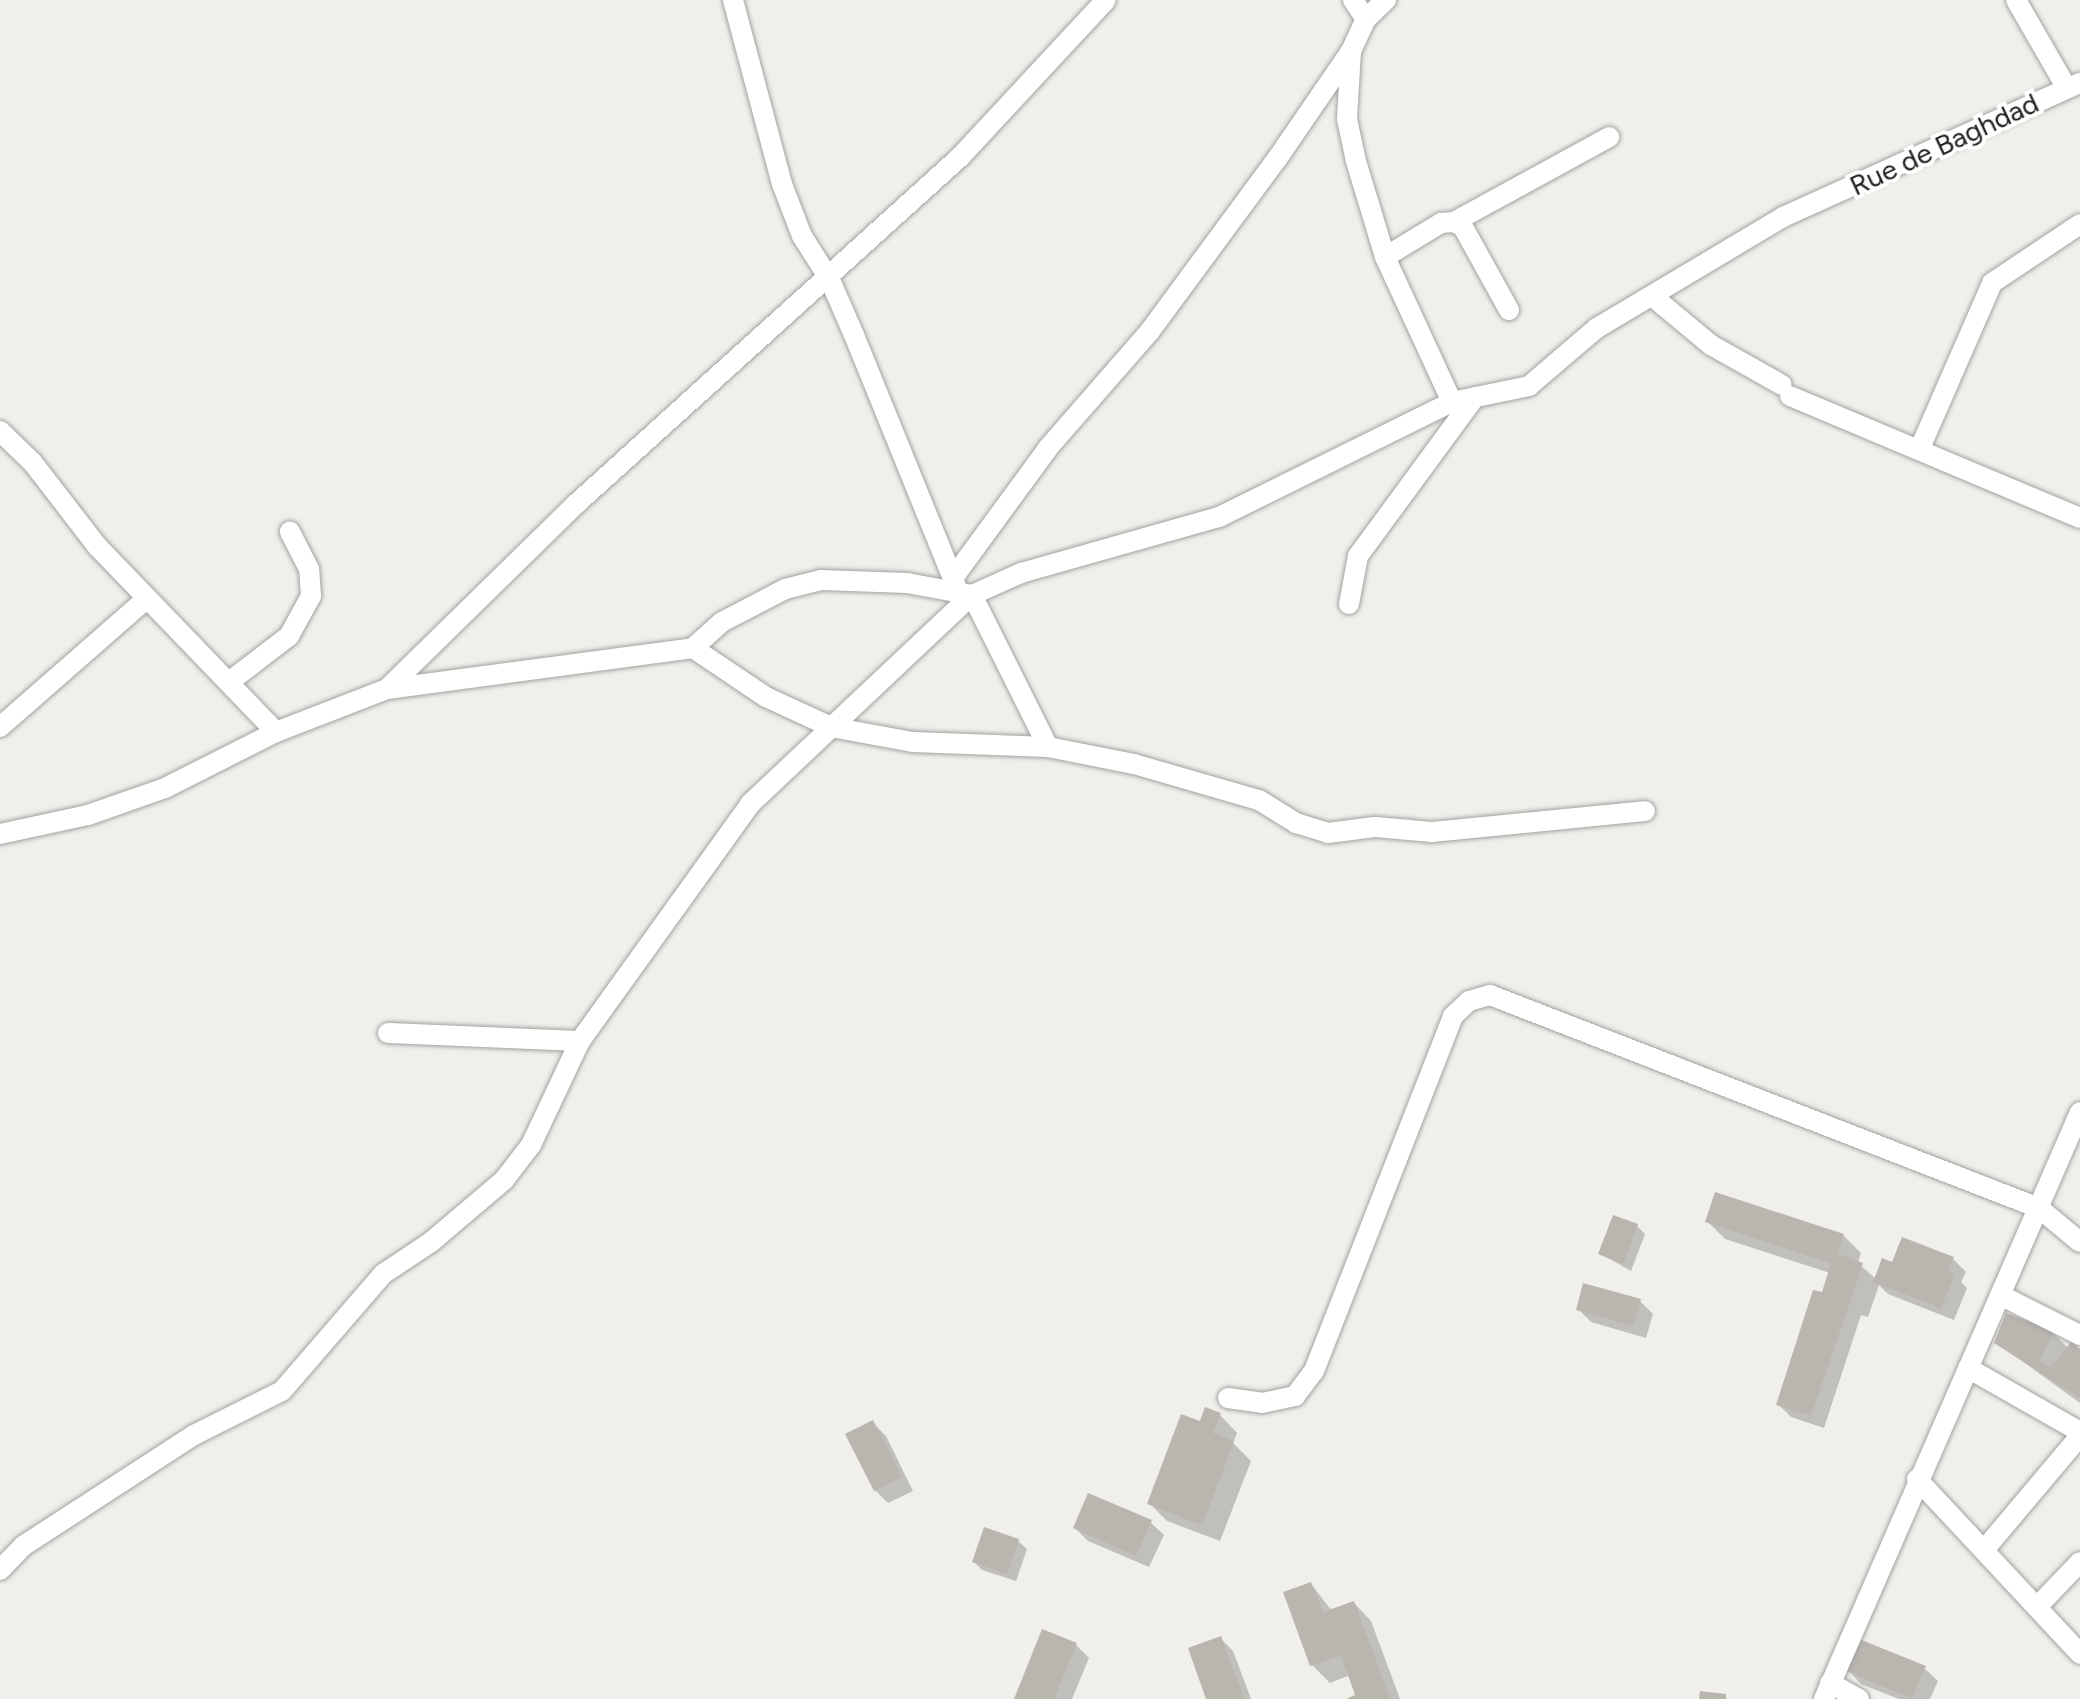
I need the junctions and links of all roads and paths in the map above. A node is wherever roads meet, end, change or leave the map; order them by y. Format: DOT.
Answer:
graph roads {
  1 [pos="733,0"];
  2 [pos="1106,0"];
  3 [pos="1353,0"];
  4 [pos="1386,0"];
  5 [pos="2016,0"];
  6 [pos="1366,19"];
  7 [pos="1351,51"];
  8 [pos="2073,85"];
  9 [pos="1609,137"];
  10 [pos="1454,222"];
  11 [pos="2080,224"];
  12 [pos="1385,257"];
  13 [pos="830,280"];
  14 [pos="1652,296"];
  15 [pos="1509,310"];
  16 [pos="1475,397"];
  17 [pos="1452,402"];
  18 [pos="0,431"];
  19 [pos="1920,448"];
  20 [pos="2080,518"];
  21 [pos="290,532"];
  22 [pos="961,587"];
  23 [pos="146,599"];
  24 [pos="1349,604"];
  25 [pos="693,648"];
  26 [pos="229,682"];
  27 [pos="387,689"];
  28 [pos="0,727"];
  29 [pos="831,727"];
  30 [pos="276,732"];
  31 [pos="1048,747"];
  32 [pos="1645,811"];
  33 [pos="0,834"];
  34 [pos="388,1033"];
  35 [pos="580,1041"];
  36 [pos="2080,1112"];
  37 [pos="2039,1208"];
  38 [pos="2080,1242"];
  39 [pos="2000,1295"];
  40 [pos="2080,1335"];
  41 [pos="1968,1368"];
  42 [pos="1228,1398"];
  43 [pos="2080,1434"];
  44 [pos="1917,1479"];
  45 [pos="1984,1550"];
  46 [pos="2080,1562"];
  47 [pos="0,1570"];
  48 [pos="2037,1607"];
  49 [pos="2080,1654"];
  50 [pos="1827,1691"];
  51 [pos="1859,1699"];
  1 -- 13 [label="street"];
  2 -- 13 [label="street"];
  3 -- 6 [label="street"];
  4 -- 6 [label="street"];
  5 -- 8 [label="street"];
  6 -- 7 [label="street"];
  7 -- 12 [label="street"];
  7 -- 22 [label="street"];
  8 -- 14 [label="street, Rue de Baghdad"];
  9 -- 10 [label="street"];
  10 -- 12 [label="street"];
  10 -- 15 [label="street"];
  11 -- 19 [label="street"];
  12 -- 17 [label="street"];
  13 -- 22 [label="street"];
  13 -- 27 [label="street"];
  14 -- 16 [label="street, Rue de Baghdad"];
  14 -- 19 [label="street"];
  16 -- 17 [label="street, Rue de Baghdad"];
  16 -- 24 [label="street"];
  17 -- 22 [label="street, Rue de Baghdad"];
  18 -- 23 [label="street"];
  19 -- 20 [label="street"];
  21 -- 26 [label="street"];
  22 -- 25 [label="street"];
  22 -- 29 [label="street"];
  22 -- 31 [label="street"];
  23 -- 26 [label="street"];
  23 -- 28 [label="street"];
  25 -- 27 [label="street"];
  25 -- 29 [label="street"];
  26 -- 30 [label="street"];
  27 -- 30 [label="street"];
  29 -- 31 [label="street"];
  29 -- 35 [label="street"];
  30 -- 33 [label="street"];
  31 -- 32 [label="street"];
  34 -- 35 [label="street"];
  35 -- 47 [label="street"];
  36 -- 37 [label="street"];
  37 -- 38 [label="street"];
  37 -- 39 [label="street"];
  37 -- 42 [label="street"];
  39 -- 40 [label="street"];
  39 -- 41 [label="street"];
  41 -- 43 [label="street"];
  41 -- 44 [label="street"];
  43 -- 45 [label="street"];
  44 -- 45 [label="street"];
  44 -- 50 [label="street"];
  45 -- 48 [label="street"];
  46 -- 48 [label="street"];
  48 -- 49 [label="street"];
  50 -- 51 [label="street"];
}
